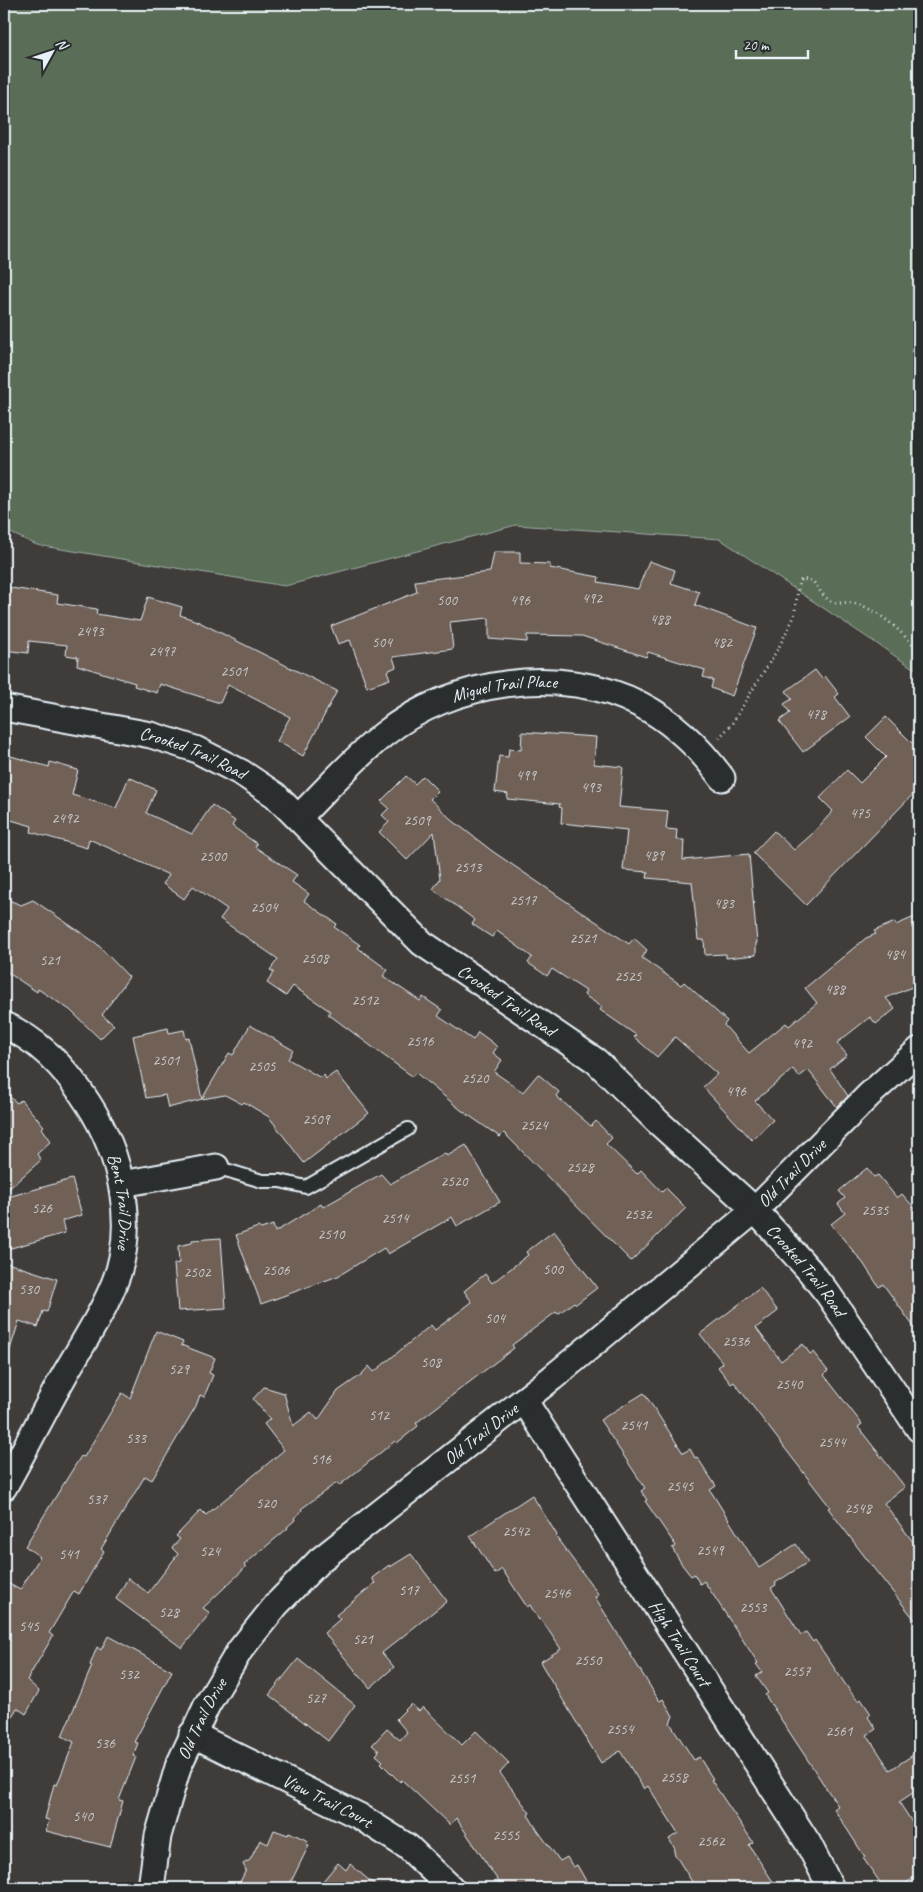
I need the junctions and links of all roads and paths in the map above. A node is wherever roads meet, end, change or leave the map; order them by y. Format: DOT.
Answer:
graph roads {
  1 [pos="919,651"];
  2 [pos="4,708"];
  3 [pos="704,754"];
  4 [pos="722,778"];
  5 [pos="298,817"];
  6 [pos="4,1025"];
  7 [pos="919,1050"];
  8 [pos="408,1129"];
  9 [pos="216,1167"];
  10 [pos="122,1184"];
  11 [pos="755,1210"];
  12 [pos="524,1400"];
  13 [pos="919,1429"];
  14 [pos="4,1487"];
  15 [pos="192,1734"];
  16 [pos="151,1888"];
  17 [pos="451,1888"];
  18 [pos="831,1888"];
  1 -- 3 [label="path"];
  2 -- 5 [label="street, Crooked Trail Road"];
  3 -- 4 [label="street, Miguel Trail Place"];
  3 -- 5 [label="street, Miguel Trail Place"];
  5 -- 11 [label="street, Crooked Trail Road"];
  6 -- 10 [label="street, Bent Trail Drive"];
  7 -- 11 [label="street, Old Trail Drive"];
  8 -- 9 [label="lane"];
  9 -- 10 [label="street"];
  10 -- 14 [label="street, Bent Trail Drive"];
  11 -- 12 [label="street, Old Trail Drive"];
  11 -- 13 [label="street, Crooked Trail Road"];
  12 -- 15 [label="street, Old Trail Drive"];
  12 -- 18 [label="street, High Trail Court"];
  15 -- 16 [label="street, Old Trail Drive"];
  15 -- 17 [label="street, View Trail Court"];
}
